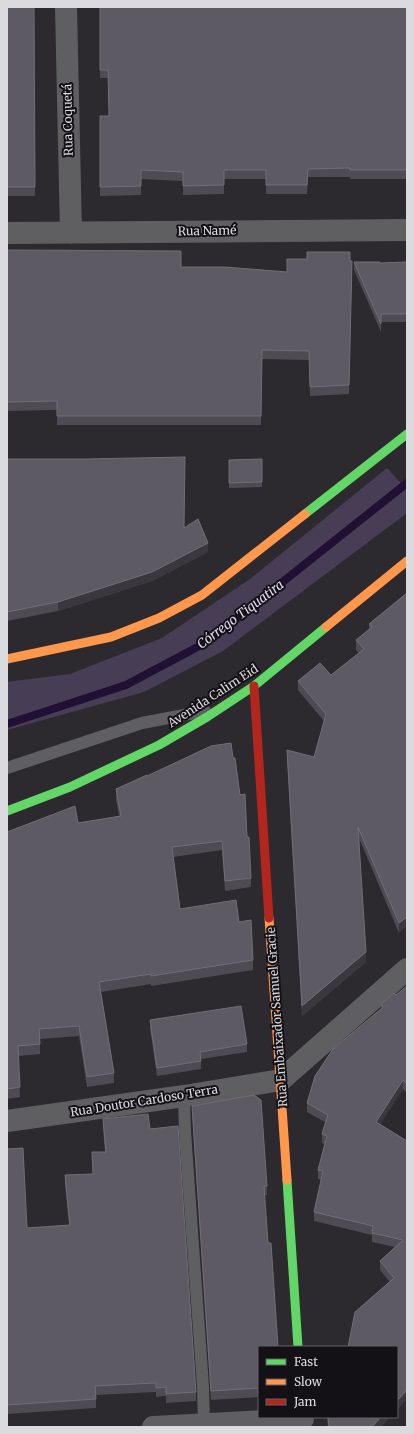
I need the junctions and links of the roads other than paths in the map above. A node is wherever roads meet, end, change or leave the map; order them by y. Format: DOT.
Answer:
graph roads {
  1 [pos="66,7"];
  2 [pos="407,230"];
  3 [pos="7,233"];
  4 [pos="71,233"];
  5 [pos="407,434"];
  6 [pos="407,561"];
  7 [pos="7,659"];
  8 [pos="254,686"];
  9 [pos="220,709"];
  10 [pos="7,768"];
  11 [pos="7,810"];
  12 [pos="407,970"];
  13 [pos="281,1080"];
  14 [pos="184,1096"];
  15 [pos="7,1121"];
  16 [pos="298,1346"];
  17 [pos="303,1421"];
  18 [pos="204,1424"];
  19 [pos="153,1427"];
  1 -- 4 [label="street, Rua Coquetá"];
  2 -- 4 [label="street, Rua Namé"];
  3 -- 4 [label="street, Rua Namé"];
  5 -- 7 [label="main road"];
  6 -- 8 [label="main road, Avenida Calim Eid"];
  8 -- 9 [label="main road, Avenida Calim Eid"];
  8 -- 13 [label="main road, Rua Embaixador Samuel Gracie"];
  9 -- 10 [label="lane"];
  9 -- 11 [label="main road, Avenida Calim Eid"];
  12 -- 13 [label="street"];
  13 -- 14 [label="street, Rua Doutor Cardoso Terra"];
  13 -- 16 [label="main road, Rua Embaixador Samuel Gracie"];
  14 -- 15 [label="street, Rua Doutor Cardoso Terra"];
  14 -- 18 [label="lane"];
  17 -- 18 [label="street"];
  18 -- 19 [label="street"];
}
